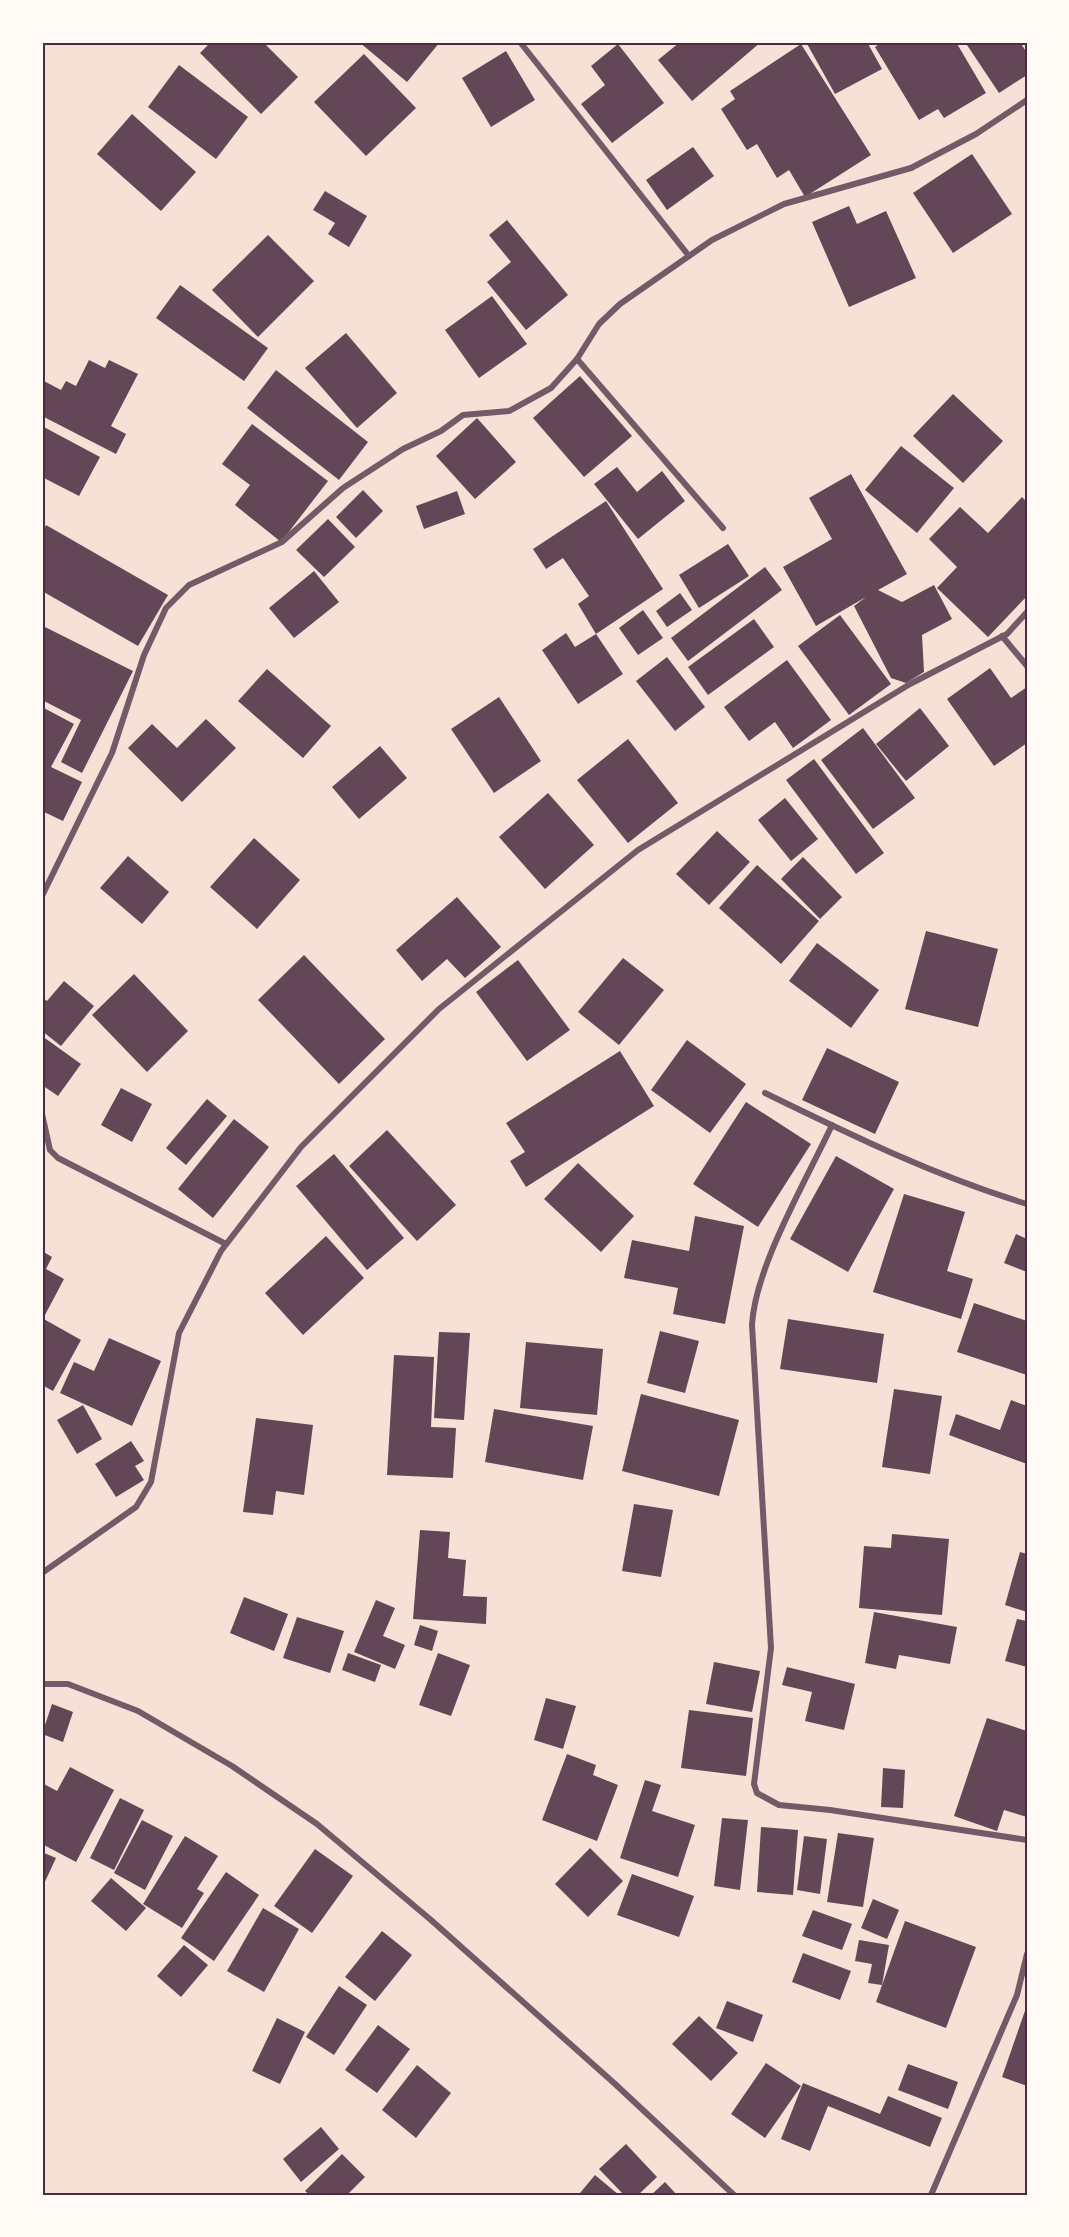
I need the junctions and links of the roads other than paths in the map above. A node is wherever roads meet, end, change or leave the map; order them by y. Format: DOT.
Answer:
graph roads {
  1 [pos="520,42"];
  2 [pos="1027,100"];
  3 [pos="689,256"];
  4 [pos="577,359"];
  5 [pos="723,528"];
  6 [pos="1027,612"];
  7 [pos="1002,636"];
  8 [pos="1027,666"];
  9 [pos="42,896"];
  10 [pos="765,1093"];
  11 [pos="42,1114"];
  12 [pos="832,1125"];
  13 [pos="1027,1204"];
  14 [pos="226,1244"];
  15 [pos="42,1573"];
  16 [pos="42,1684"];
  17 [pos="1027,1840"];
  18 [pos="1027,1954"];
  19 [pos="734,2195"];
  20 [pos="931,2195"];
  1 -- 3 [label="street"];
  2 -- 3 [label="street"];
  3 -- 4 [label="street"];
  4 -- 5 [label="street"];
  4 -- 9 [label="street"];
  6 -- 7 [label="street"];
  7 -- 8 [label="street"];
  7 -- 14 [label="street"];
  10 -- 12 [label="street"];
  11 -- 14 [label="street"];
  12 -- 13 [label="street"];
  12 -- 17 [label="street"];
  14 -- 15 [label="street"];
  16 -- 19 [label="street"];
  18 -- 20 [label="street"];
}
